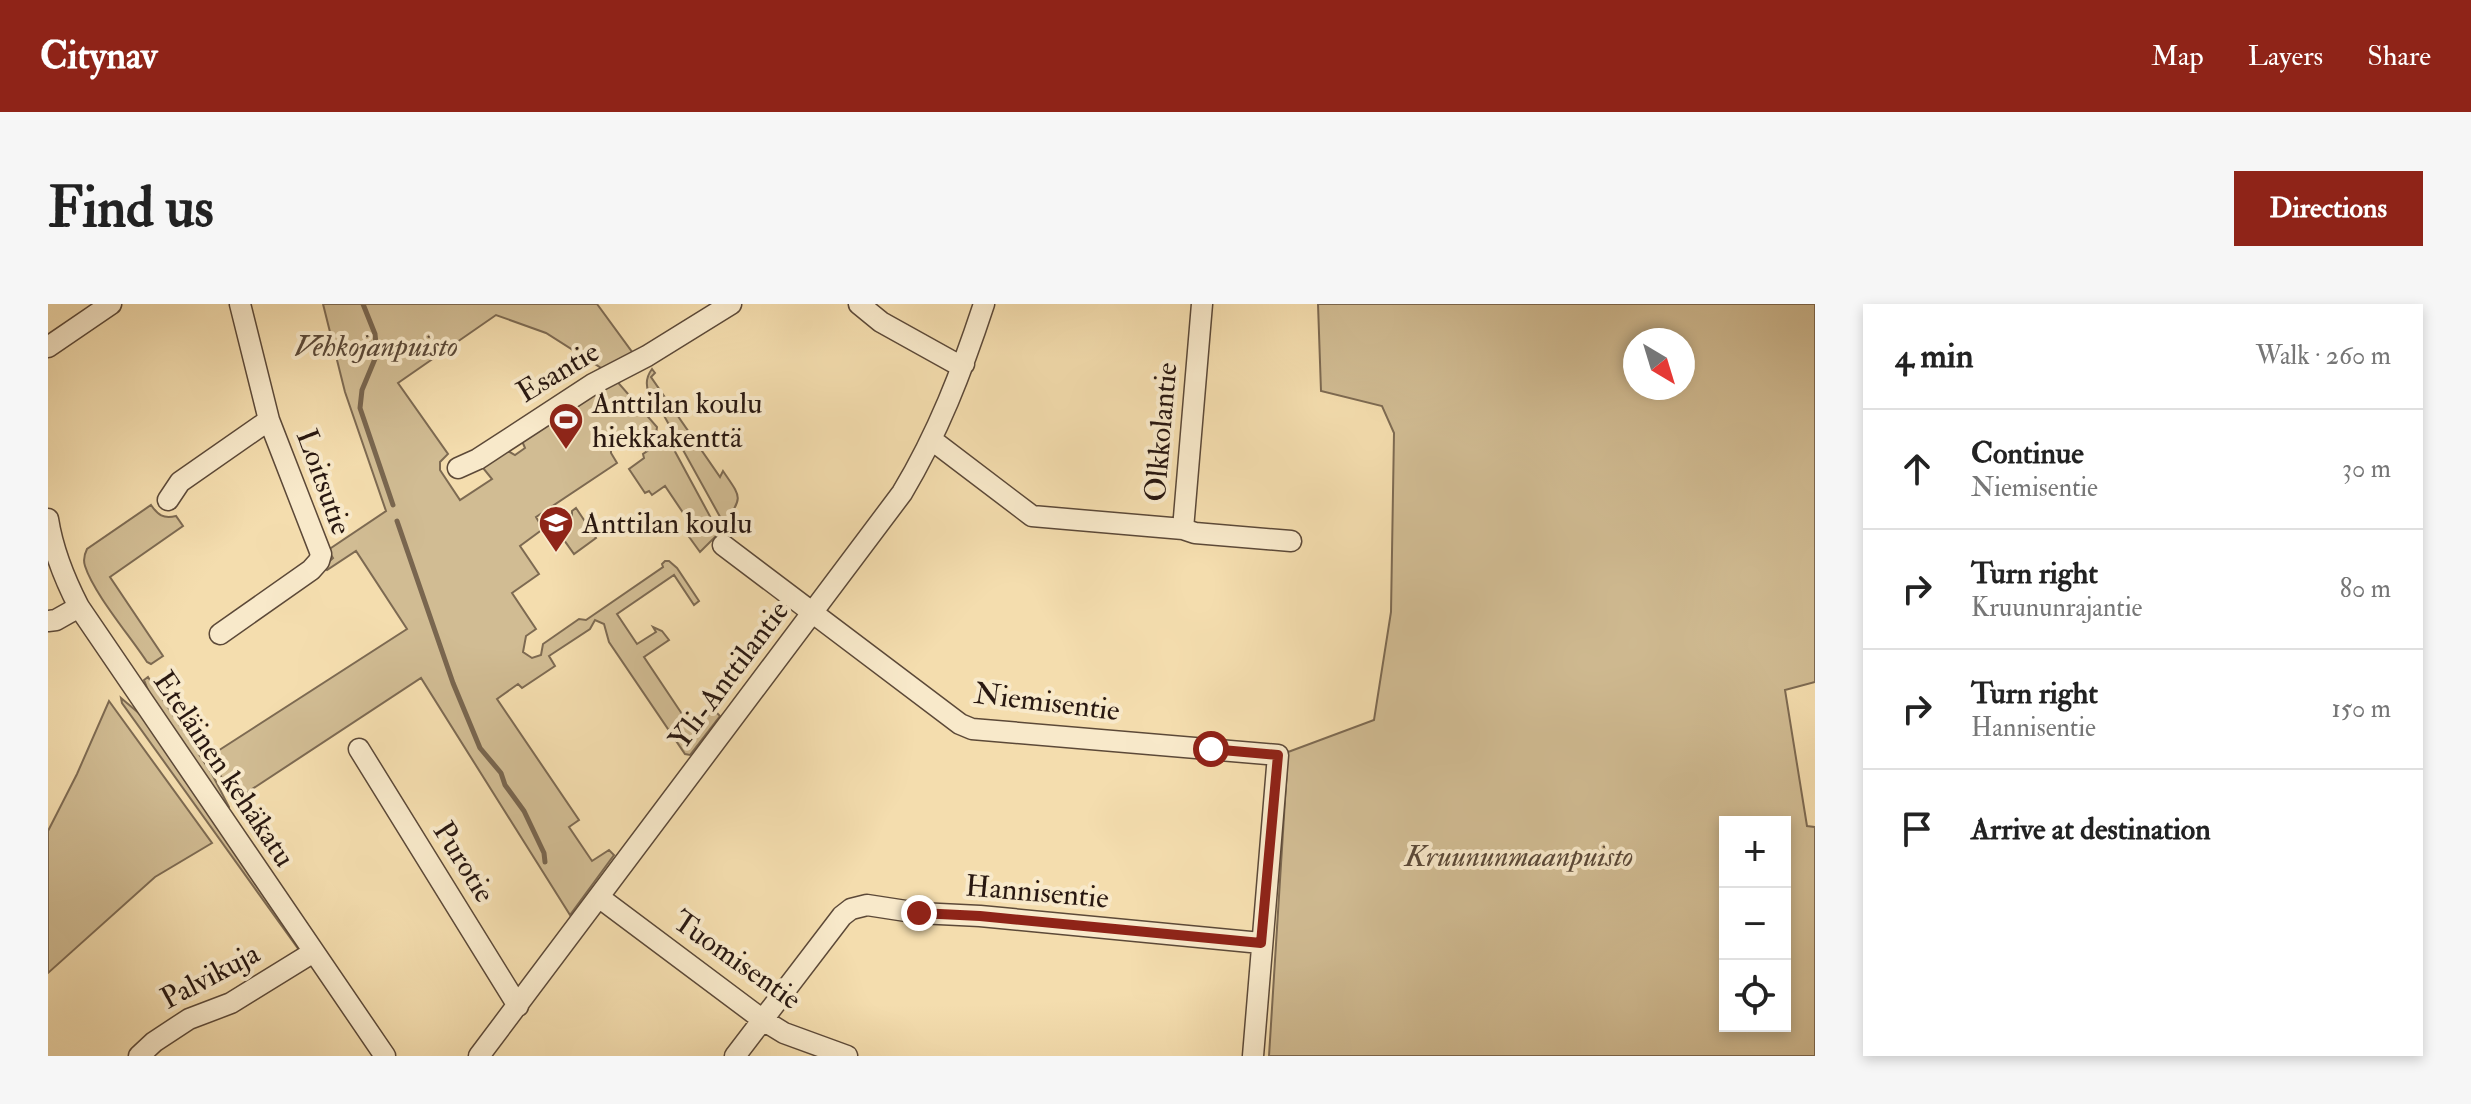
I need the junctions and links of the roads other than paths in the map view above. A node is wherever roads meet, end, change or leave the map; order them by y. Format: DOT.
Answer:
graph roads {
  1 [pos="240,304"];
  2 [pos="731,304"];
  3 [pos="859,304"];
  4 [pos="984,304"];
  5 [pos="1202,304"];
  6 [pos="103,306"];
  7 [pos="48,347"];
  8 [pos="964,364"];
  9 [pos="269,420"];
  10 [pos="932,440"];
  11 [pos="458,468"];
  12 [pos="168,500"];
  13 [pos="48,519"];
  14 [pos="1183,529"];
  15 [pos="1291,541"];
  16 [pos="723,545"];
  17 [pos="79,607"];
  18 [pos="812,614"];
  19 [pos="48,621"];
  20 [pos="220,634"];
  21 [pos="359,749"];
  22 [pos="600,898"];
  23 [pos="1261,943"];
  24 [pos="312,953"];
  25 [pos="518,1006"];
  26 [pos="763,1020"];
  27 [pos="378,1051"];
  28 [pos="139,1056"];
  29 [pos="479,1056"];
  30 [pos="735,1056"];
  31 [pos="847,1056"];
  32 [pos="1253,1056"];
  1 -- 9 [label="street, Loitsutie"];
  2 -- 11 [label="street, Esantie"];
  3 -- 8 [label="street"];
  4 -- 8 [label="street, Yli-Anttilantie"];
  5 -- 14 [label="street, Olkkolantie"];
  6 -- 7 [label="street"];
  8 -- 10 [label="street, Yli-Anttilantie"];
  9 -- 12 [label="street"];
  9 -- 20 [label="street, Loitsutie"];
  10 -- 14 [label="street, Olkkolantie"];
  10 -- 18 [label="street, Yli-Anttilantie"];
  13 -- 17 [label="street, Eteläinen kehäkatu"];
  14 -- 15 [label="street"];
  16 -- 18 [label="street, Niemisentie"];
  17 -- 19 [label="street"];
  17 -- 24 [label="street, Eteläinen kehäkatu"];
  18 -- 22 [label="street, Yli-Anttilantie"];
  18 -- 23 [label="street, Niemisentie"];
  21 -- 25 [label="street, Purotie"];
  22 -- 25 [label="street, Yli-Anttilantie"];
  22 -- 26 [label="street, Tuomisentie"];
  23 -- 26 [label="street, Hannisentie"];
  23 -- 32 [label="street"];
  24 -- 27 [label="street, Eteläinen kehäkatu"];
  24 -- 28 [label="street, Palvikuja"];
  25 -- 29 [label="street, Yli-Anttilantie"];
  26 -- 30 [label="street, Hannisentie"];
  26 -- 31 [label="street, Tuomisentie"];
}
